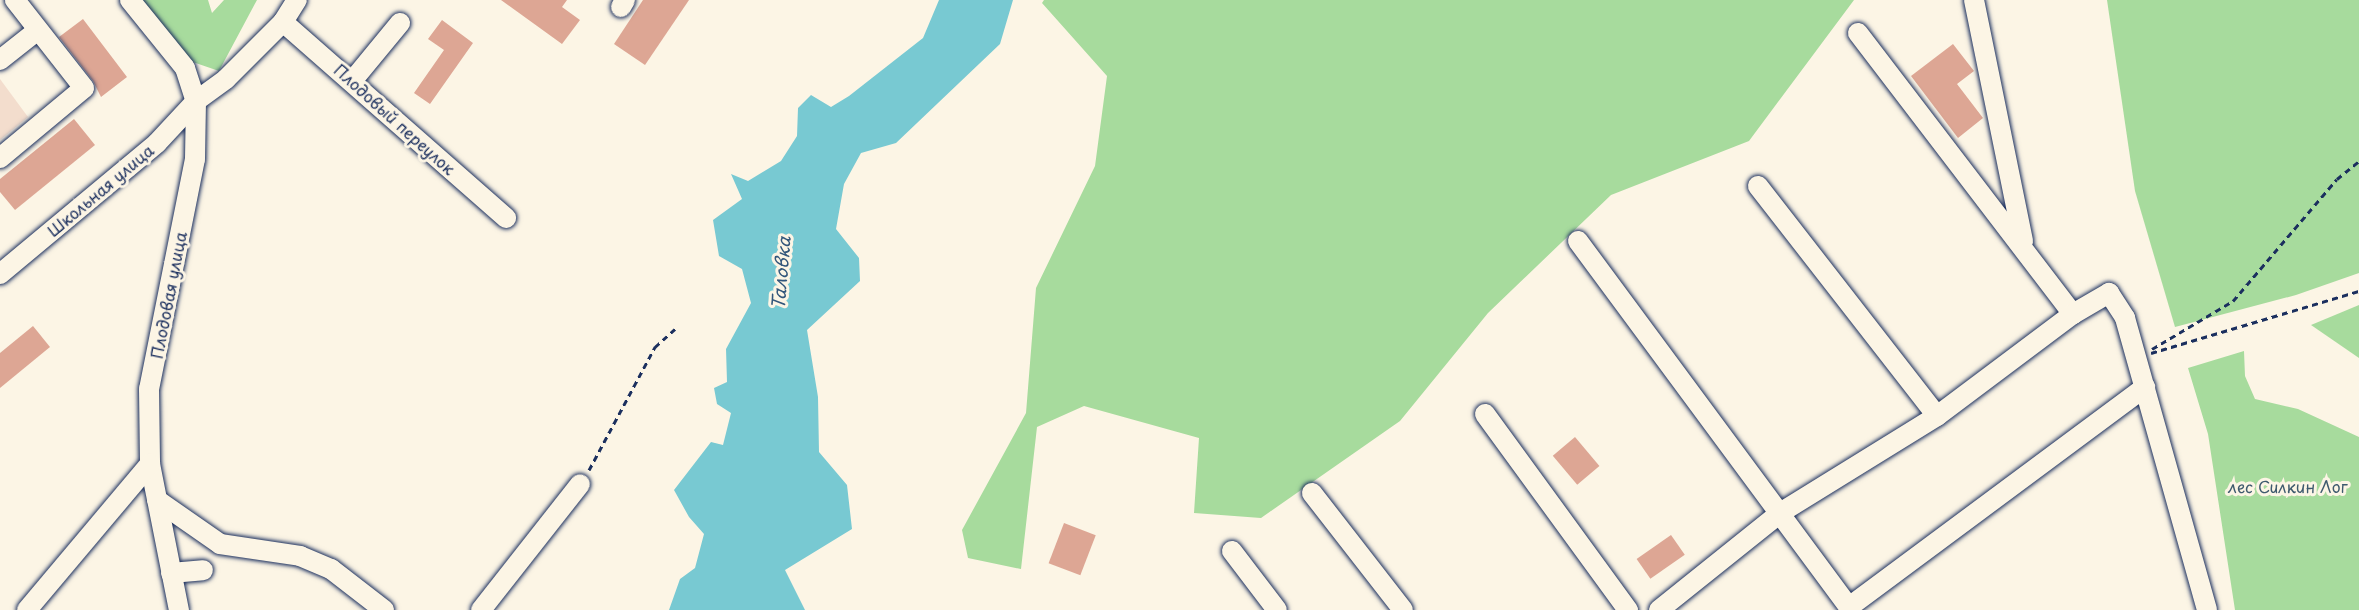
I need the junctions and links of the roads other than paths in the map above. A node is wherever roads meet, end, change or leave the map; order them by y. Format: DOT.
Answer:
graph roads {
  1 [pos="15,0"];
  2 [pos="130,0"];
  3 [pos="297,0"];
  4 [pos="1974,0"];
  5 [pos="283,22"];
  6 [pos="400,24"];
  7 [pos="38,30"];
  8 [pos="1858,33"];
  9 [pos="0,60"];
  10 [pos="353,80"];
  11 [pos="196,101"];
  12 [pos="0,158"];
  13 [pos="1758,186"];
  14 [pos="506,218"];
  15 [pos="1578,241"];
  16 [pos="2024,246"];
  17 [pos="0,274"];
  18 [pos="2073,314"];
  19 [pos="2145,387"];
  20 [pos="1485,414"];
  21 [pos="1937,416"];
  22 [pos="150,464"];
  23 [pos="580,484"];
  24 [pos="1312,493"];
  25 [pos="157,500"];
  26 [pos="1780,513"];
  27 [pos="1232,551"];
  28 [pos="203,570"];
  29 [pos="171,573"];
  30 [pos="1850,609"];
  31 [pos="27,610"];
  32 [pos="179,610"];
  33 [pos="384,610"];
  34 [pos="481,610"];
  35 [pos="1277,610"];
  36 [pos="1403,610"];
  37 [pos="1628,610"];
  38 [pos="1659,610"];
  39 [pos="2207,610"];
  1 -- 7 [label="street"];
  2 -- 11 [label="street, Плодовая улица"];
  3 -- 5 [label="street"];
  4 -- 16 [label="street"];
  5 -- 10 [label="street, Плодовый переулок"];
  5 -- 11 [label="street"];
  6 -- 10 [label="street"];
  7 -- 9 [label="street"];
  7 -- 12 [label="street"];
  8 -- 16 [label="street"];
  10 -- 14 [label="street, Плодовый переулок"];
  11 -- 17 [label="street, Школьная улица"];
  11 -- 22 [label="street, Плодовая улица"];
  13 -- 21 [label="street"];
  15 -- 26 [label="street"];
  16 -- 18 [label="street"];
  18 -- 19 [label="street"];
  18 -- 21 [label="street"];
  19 -- 30 [label="street"];
  19 -- 39 [label="street"];
  20 -- 37 [label="street"];
  21 -- 26 [label="street"];
  22 -- 25 [label="street, Плодовая улица"];
  22 -- 31 [label="street"];
  23 -- 34 [label="street"];
  24 -- 36 [label="street"];
  25 -- 29 [label="street, Плодовая улица"];
  25 -- 33 [label="street"];
  26 -- 30 [label="street"];
  26 -- 38 [label="street"];
  27 -- 35 [label="street"];
  28 -- 29 [label="street"];
  29 -- 32 [label="street, Плодовая улица"];
}
